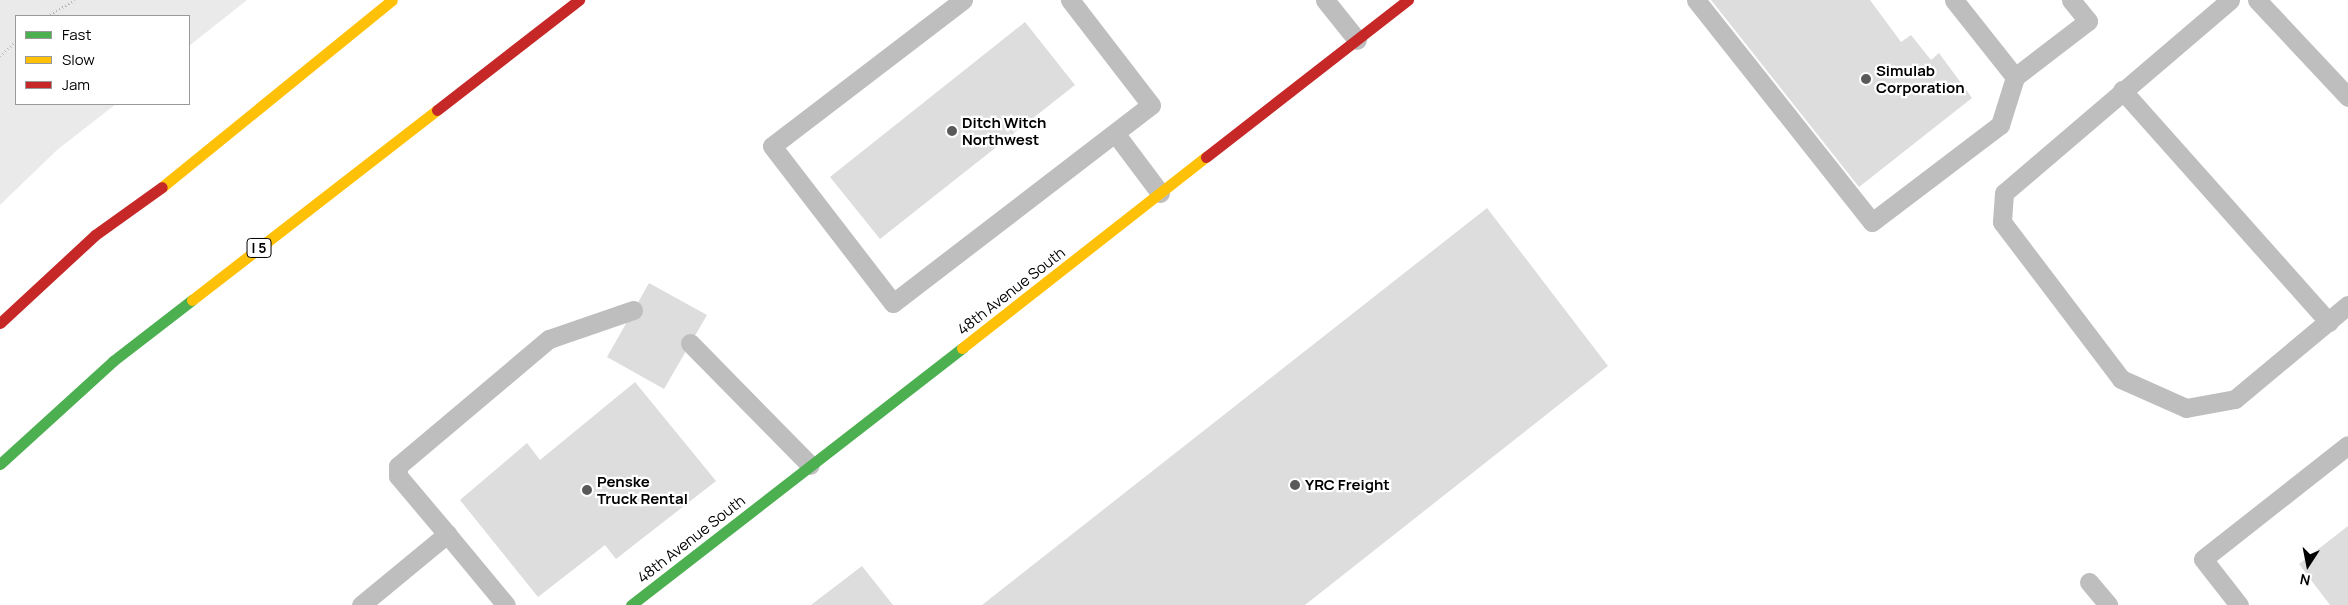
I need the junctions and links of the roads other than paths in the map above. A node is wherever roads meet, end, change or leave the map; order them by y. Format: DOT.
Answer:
graph roads {
  1 [pos="392,0"];
  2 [pos="579,0"];
  3 [pos="963,0"];
  4 [pos="1070,0"];
  5 [pos="1325,0"];
  6 [pos="1408,0"];
  7 [pos="1696,0"];
  8 [pos="1954,0"];
  9 [pos="2071,0"];
  10 [pos="2230,0"];
  11 [pos="2257,0"];
  12 [pos="1356,40"];
  13 [pos="2015,77"];
  14 [pos="2122,90"];
  15 [pos="2348,97"];
  16 [pos="1115,133"];
  17 [pos="1160,193"];
  18 [pos="2348,305"];
  19 [pos="634,310"];
  20 [pos="2329,322"];
  21 [pos="0,323"];
  22 [pos="690,343"];
  23 [pos="2348,445"];
  24 [pos="0,464"];
  25 [pos="810,465"];
  26 [pos="448,534"];
  27 [pos="2089,582"];
  28 [pos="361,605"];
  29 [pos="506,605"];
  30 [pos="631,605"];
  31 [pos="2108,605"];
  32 [pos="2239,605"];
  1 -- 21 [label="main road"];
  2 -- 24 [label="main road, I 5"];
  3 -- 16 [label="lane"];
  4 -- 16 [label="lane"];
  5 -- 12 [label="lane"];
  6 -- 12 [label="main road, 48th Avenue South"];
  7 -- 13 [label="lane"];
  8 -- 13 [label="lane"];
  9 -- 13 [label="lane"];
  10 -- 14 [label="lane"];
  11 -- 15 [label="lane"];
  12 -- 17 [label="main road, 48th Avenue South"];
  14 -- 20 [label="lane"];
  14 -- 20 [label="lane"];
  16 -- 17 [label="lane"];
  17 -- 25 [label="main road, 48th Avenue South"];
  18 -- 20 [label="lane"];
  19 -- 26 [label="lane"];
  22 -- 25 [label="lane"];
  23 -- 32 [label="lane"];
  25 -- 30 [label="main road, 48th Avenue South"];
  26 -- 28 [label="lane"];
  26 -- 29 [label="lane"];
  27 -- 31 [label="lane"];
}
